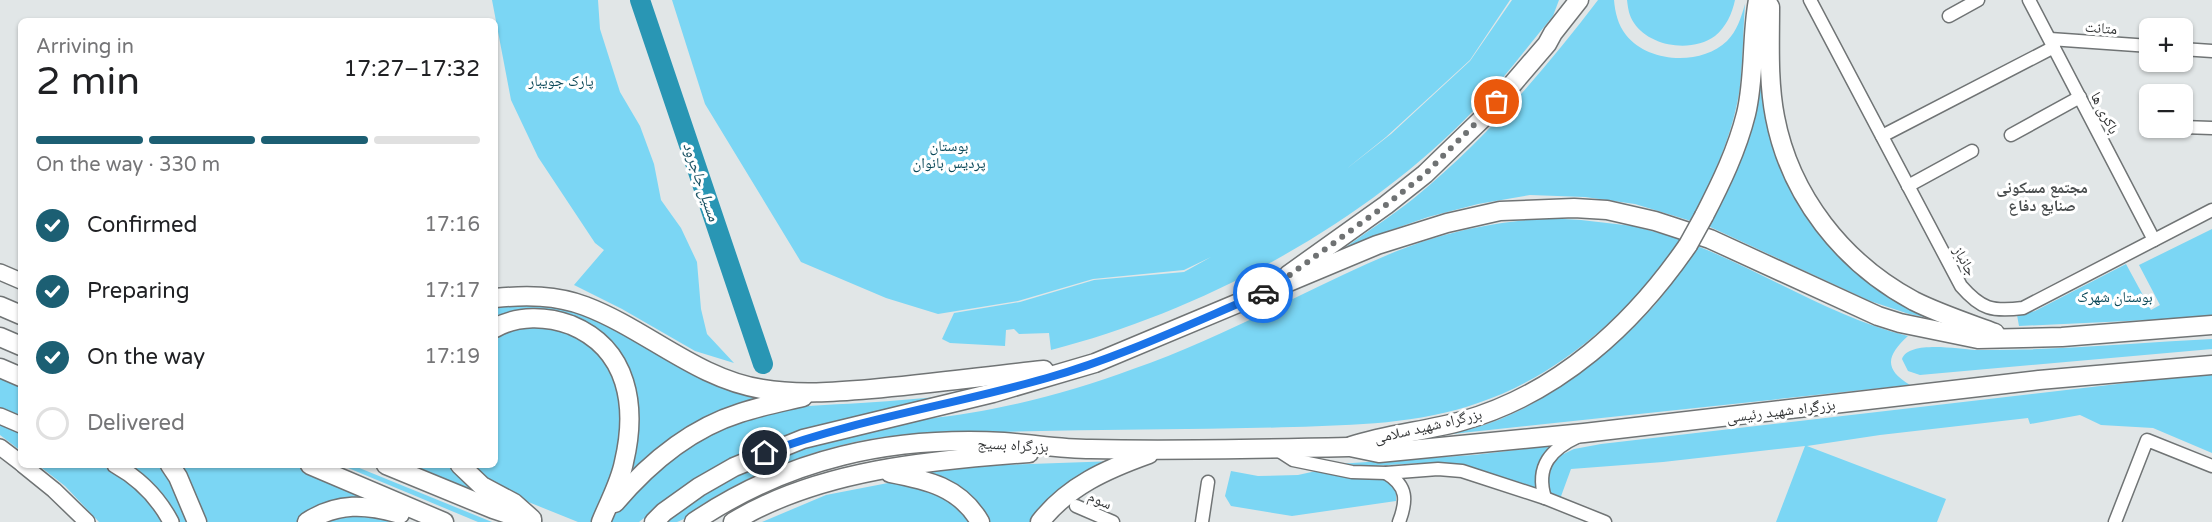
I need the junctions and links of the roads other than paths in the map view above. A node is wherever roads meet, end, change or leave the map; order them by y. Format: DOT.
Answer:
graph roads {
  1 [pos="1569,0"];
  2 [pos="1579,0"];
  3 [pos="1758,0"];
  4 [pos="1767,0"];
  5 [pos="1810,0"];
  6 [pos="1978,0"];
  7 [pos="2030,0"];
  8 [pos="1949,16"];
  9 [pos="1553,33"];
  10 [pos="2052,43"];
  11 [pos="2139,46"];
  12 [pos="2193,50"];
  13 [pos="2212,51"];
  14 [pos="2080,97"];
  15 [pos="2193,127"];
  16 [pos="2212,128"];
  17 [pos="2011,135"];
  18 [pos="1882,136"];
  19 [pos="1972,151"];
  20 [pos="1908,186"];
  21 [pos="2212,210"];
  22 [pos="2154,240"];
  23 [pos="0,272"];
  24 [pos="18,280"];
  25 [pos="1269,290"];
  26 [pos="498,298"];
  27 [pos="0,304"];
  28 [pos="18,308"];
  29 [pos="18,313"];
  30 [pos="2212,325"];
  31 [pos="498,327"];
  32 [pos="0,337"];
  33 [pos="2011,339"];
  34 [pos="18,345"];
  35 [pos="1095,363"];
  36 [pos="2212,365"];
  37 [pos="0,368"];
  38 [pos="18,376"];
  39 [pos="819,393"];
  40 [pos="0,416"];
  41 [pos="18,424"];
  42 [pos="1584,434"];
  43 [pos="0,447"];
  44 [pos="1350,447"];
  45 [pos="1089,449"];
  46 [pos="1165,449"];
  47 [pos="1276,449"];
  48 [pos="18,461"];
  49 [pos="2212,466"];
  50 [pos="27,468"];
  51 [pos="119,468"];
  52 [pos="172,468"];
  53 [pos="317,468"];
  54 [pos="393,468"];
  55 [pos="463,468"];
  56 [pos="879,472"];
  57 [pos="1386,473"];
  58 [pos="1208,482"];
  59 [pos="1545,498"];
  60 [pos="1076,506"];
  61 [pos="1588,519"];
  62 [pos="87,522"];
  63 [pos="171,522"];
  64 [pos="197,522"];
  65 [pos="307,522"];
  66 [pos="423,522"];
  67 [pos="444,522"];
  68 [pos="534,522"];
  69 [pos="601,522"];
  70 [pos="654,522"];
  71 [pos="693,522"];
  72 [pos="733,522"];
  73 [pos="980,522"];
  74 [pos="1040,522"];
  75 [pos="1113,522"];
  76 [pos="1202,522"];
  77 [pos="1399,522"];
  78 [pos="1605,522"];
  79 [pos="2115,522"];
  1 -- 9 [label="main road"];
  2 -- 9 [label="highway"];
  3 -- 44 [label="highway, بزرگراه شهید سلامی, bridge"];
  4 -- 33 [label="highway"];
  5 -- 18 [label="street, جانباز"];
  6 -- 8 [label="street"];
  7 -- 10 [label="street, باکری ها"];
  9 -- 25 [label="highway"];
  10 -- 11 [label="street, متانت"];
  10 -- 14 [label="street, باکری ها"];
  10 -- 18 [label="street"];
  12 -- 13 [label="street"];
  14 -- 17 [label="street"];
  14 -- 22 [label="street, باکری ها"];
  15 -- 16 [label="street"];
  18 -- 20 [label="street, جانباز"];
  19 -- 20 [label="street"];
  20 -- 22 [label="street, جانباز"];
  21 -- 22 [label="street, جانباز"];
  23 -- 24 [label="main road"];
  25 -- 33 [label="highway"];
  25 -- 35 [label="highway"];
  26 -- 39 [label="highway"];
  27 -- 28 [label="highway"];
  27 -- 29 [label="highway"];
  30 -- 33 [label="highway"];
  31 -- 69 [label="highway"];
  32 -- 34 [label="highway"];
  35 -- 39 [label="highway"];
  35 -- 70 [label="highway"];
  36 -- 42 [label="highway, بزرگراه شهید رئیسی"];
  37 -- 38 [label="highway"];
  39 -- 69 [label="highway"];
  40 -- 41 [label="main road"];
  42 -- 44 [label="highway, بزرگراه شهید رئیسی"];
  42 -- 59 [label="street"];
  43 -- 48 [label="main road"];
  44 -- 47 [label="highway, بزرگراه بسیج"];
  45 -- 46 [label="highway, بزرگراه بسیج"];
  45 -- 56 [label="highway"];
  45 -- 71 [label="highway, بزرگراه بسیج"];
  46 -- 47 [label="highway, بزرگراه بسیج"];
  46 -- 74 [label="highway"];
  47 -- 57 [label="street"];
  49 -- 79 [label="street"];
  50 -- 62 [label="main road"];
  51 -- 63 [label="main road"];
  52 -- 64 [label="highway"];
  53 -- 67 [label="highway"];
  54 -- 68 [label="highway"];
  55 -- 68 [label="highway"];
  56 -- 72 [label="highway"];
  56 -- 73 [label="highway"];
  57 -- 59 [label="street"];
  57 -- 77 [label="street"];
  58 -- 76 [label="street"];
  59 -- 61 [label="street"];
  60 -- 75 [label="street, سوم"];
  61 -- 78 [label="street"];
  65 -- 66 [label="highway"];
}
